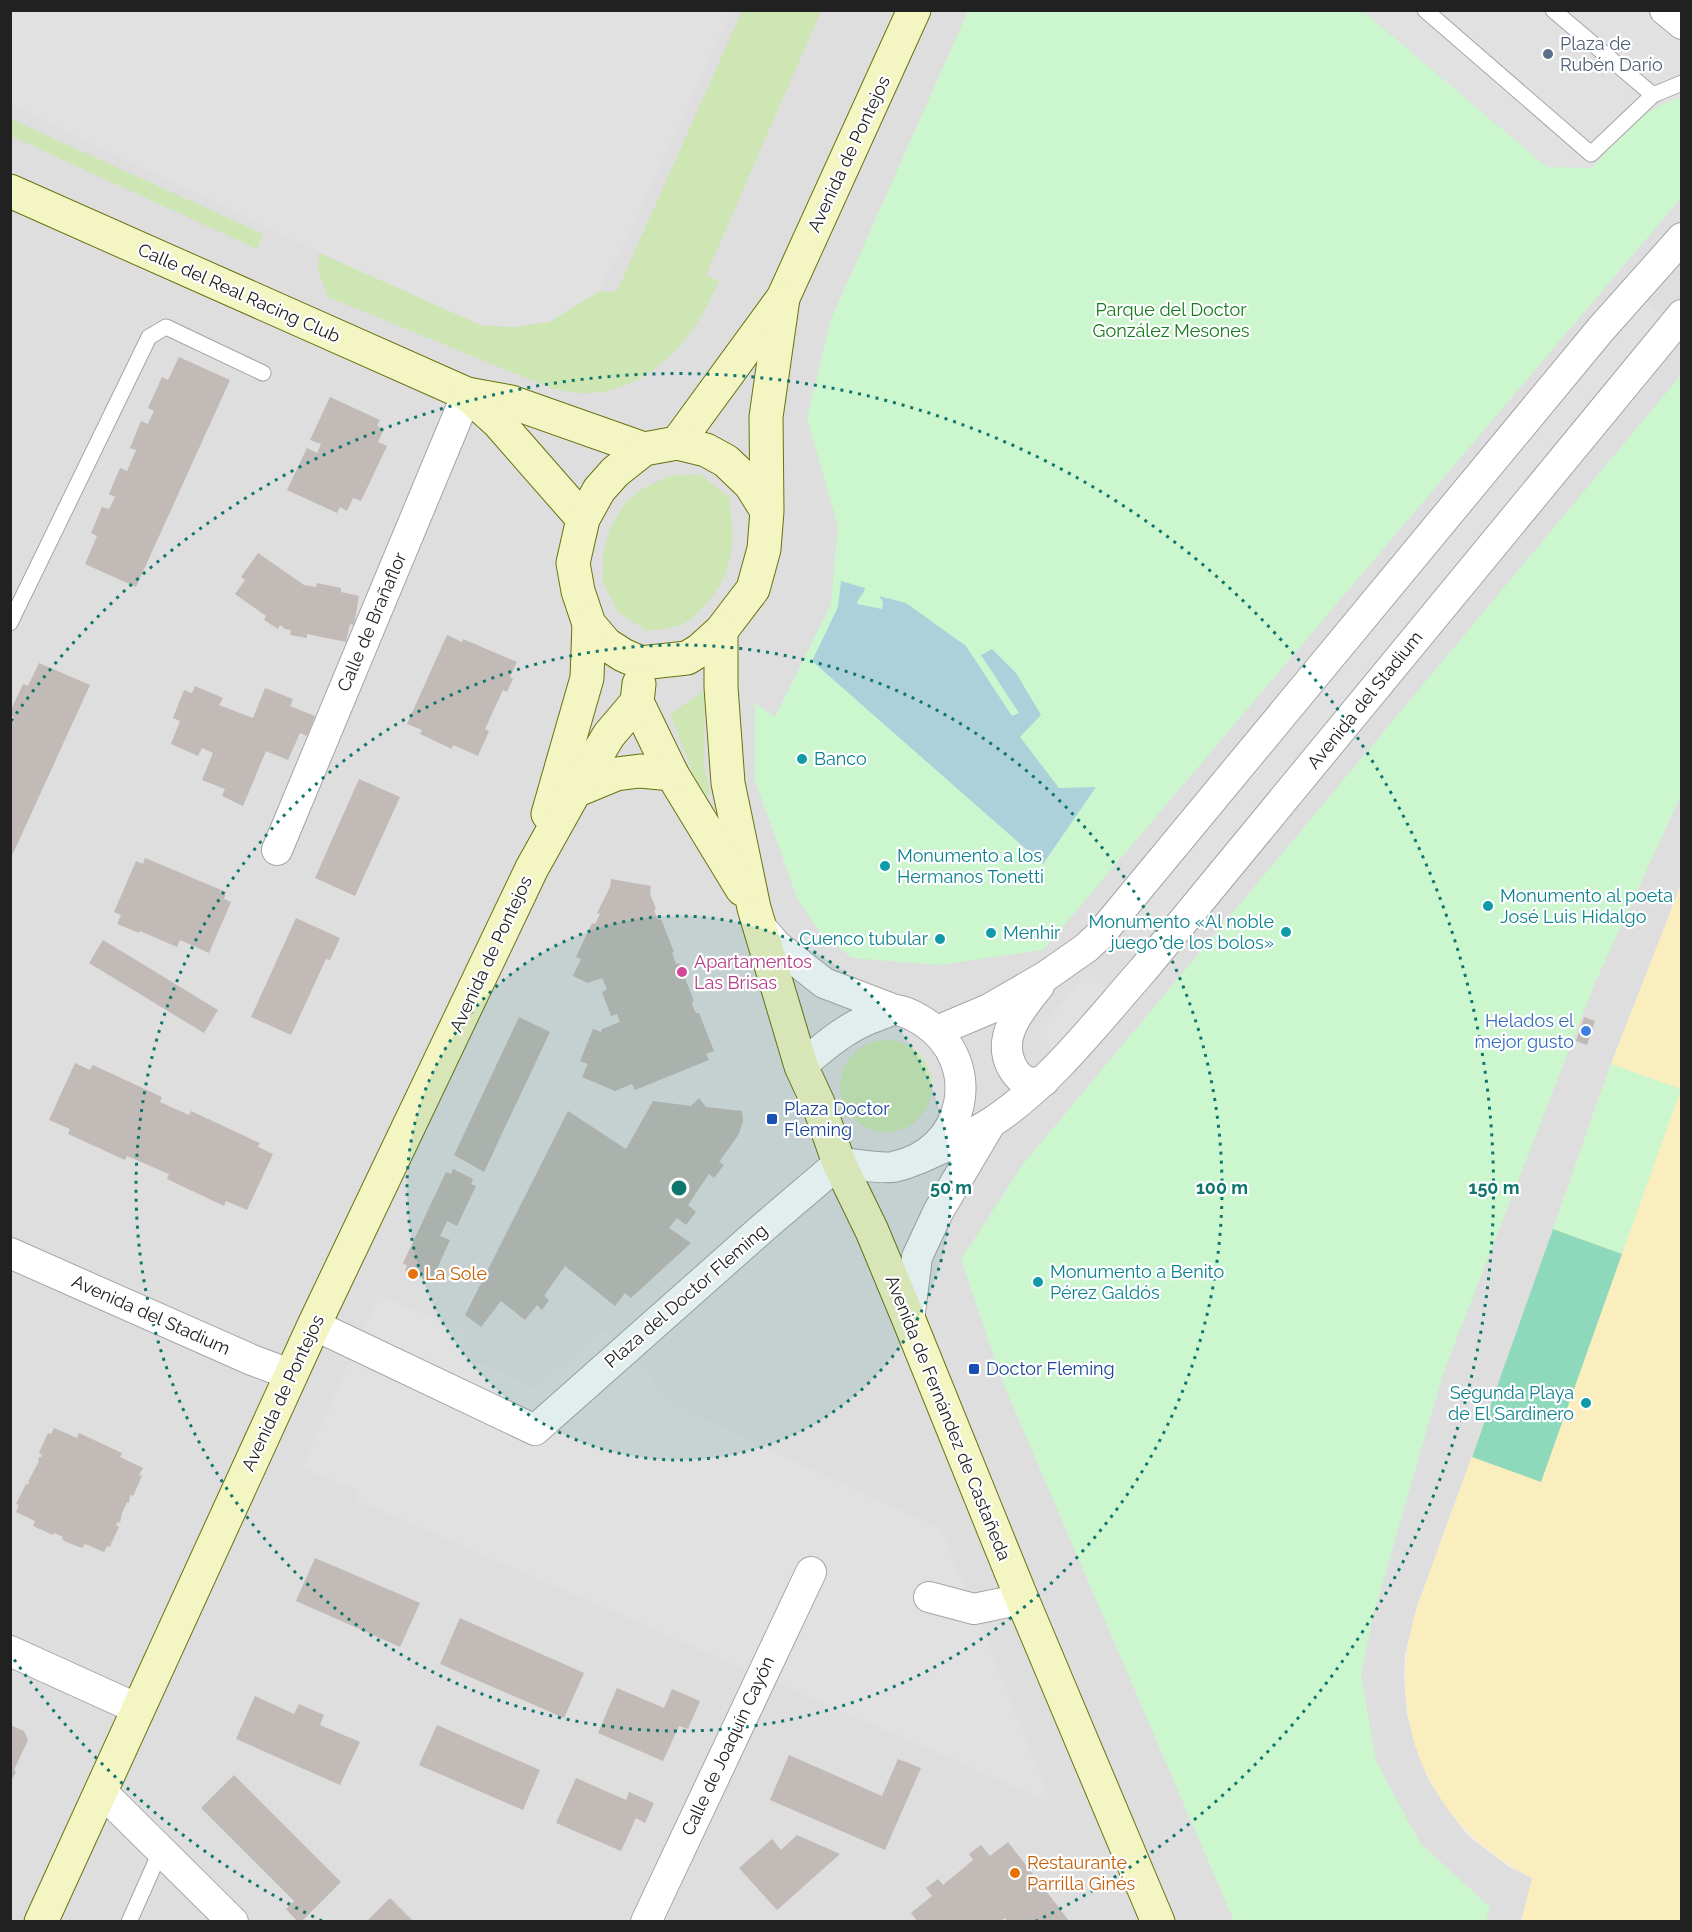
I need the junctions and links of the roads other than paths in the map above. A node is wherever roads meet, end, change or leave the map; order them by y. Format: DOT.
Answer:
graph roads {
  1 [pos="915,10"];
  2 [pos="1425,10"];
  3 [pos="1553,10"];
  4 [pos="1665,10"];
  5 [pos="1682,24"];
  6 [pos="1682,83"];
  7 [pos="1653,95"];
  8 [pos="10,191"];
  9 [pos="1682,238"];
  10 [pos="783,298"];
  11 [pos="1682,315"];
  12 [pos="263,373"];
  13 [pos="467,394"];
  14 [pos="677,442"];
  15 [pos="644,449"];
  16 [pos="767,511"];
  17 [pos="582,519"];
  18 [pos="10,623"];
  19 [pos="589,624"];
  20 [pos="721,631"];
  21 [pos="641,663"];
  22 [pos="637,702"];
  23 [pos="672,774"];
  24 [pos="575,791"];
  25 [pos="277,850"];
  26 [pos="532,867"];
  27 [pos="757,917"];
  28 [pos="1046,976"];
  29 [pos="896,1010"];
  30 [pos="937,1031"];
  31 [pos="801,1066"];
  32 [pos="1044,1081"];
  33 [pos="990,1124"];
  34 [pos="918,1159"];
  35 [pos="839,1163"];
  36 [pos="10,1253"];
  37 [pos="909,1320"];
  38 [pos="315,1325"];
  39 [pos="292,1375"];
  40 [pos="811,1572"];
  41 [pos="929,1597"];
  42 [pos="1022,1599"];
  43 [pos="10,1651"];
  44 [pos="138,1709"];
  45 [pos="101,1791"];
  46 [pos="161,1850"];
  47 [pos="41,1922"];
  48 [pos="129,1922"];
  49 [pos="233,1922"];
  50 [pos="646,1922"];
  51 [pos="1158,1922"];
  1 -- 10 [label="main road, Avenida de Pontejos"];
  2 -- 7 [label="lane"];
  3 -- 7 [label="lane"];
  4 -- 5 [label="street"];
  6 -- 7 [label="lane"];
  8 -- 13 [label="main road, Calle del Real Racing Club"];
  9 -- 28 [label="street"];
  10 -- 14 [label="main road, Avenida de Pontejos"];
  10 -- 16 [label="main road, Avenida de Pontejos"];
  11 -- 32 [label="street, Avenida del Stadium"];
  12 -- 18 [label="lane"];
  13 -- 15 [label="main road, Calle del Real Racing Club"];
  13 -- 17 [label="main road, Calle del Real Racing Club"];
  13 -- 25 [label="street, Calle de Brañaflor"];
  14 -- 15 [label="main road"];
  14 -- 16 [label="main road"];
  15 -- 17 [label="main road"];
  16 -- 20 [label="main road"];
  17 -- 19 [label="main road"];
  19 -- 21 [label="main road"];
  19 -- 26 [label="main road, Avenida de Pontejos"];
  20 -- 21 [label="main road"];
  20 -- 27 [label="main road"];
  21 -- 22 [label="main road"];
  22 -- 23 [label="main road"];
  22 -- 24 [label="main road, Avenida de Pontejos"];
  23 -- 24 [label="main road"];
  23 -- 27 [label="main road"];
  24 -- 26 [label="main road, Avenida de Pontejos"];
  26 -- 38 [label="main road, Avenida de Pontejos"];
  27 -- 29 [label="street, Avenida del Stadium"];
  27 -- 31 [label="main road, Avenida de Fernández de Castañeda"];
  28 -- 30 [label="street"];
  28 -- 32 [label="street"];
  29 -- 30 [label="street, Avenida del Stadium"];
  29 -- 31 [label="street"];
  30 -- 34 [label="street, Avenida del Stadium"];
  31 -- 35 [label="main road, Avenida de Fernández de Castañeda"];
  32 -- 33 [label="street, Avenida del Stadium"];
  33 -- 34 [label="street, Avenida del Stadium"];
  33 -- 37 [label="street, Avenida del Stadium"];
  34 -- 35 [label="street, Avenida del Stadium"];
  35 -- 37 [label="main road, Avenida de Fernández de Castañeda"];
  35 -- 38 [label="street, Plaza del Doctor Fleming"];
  36 -- 39 [label="street, Avenida del Stadium"];
  37 -- 42 [label="main road, Avenida de Fernández de Castañeda"];
  38 -- 39 [label="main road, Avenida de Pontejos"];
  39 -- 44 [label="main road, Avenida de Pontejos"];
  40 -- 50 [label="street, Calle de Joaquín Cayón"];
  41 -- 42 [label="street"];
  42 -- 51 [label="main road, Avenida de Fernández de Castañeda"];
  43 -- 44 [label="street"];
  44 -- 45 [label="main road, Avenida de Pontejos"];
  45 -- 46 [label="street"];
  45 -- 47 [label="main road, Avenida de Pontejos"];
  46 -- 48 [label="lane"];
  46 -- 49 [label="street"];
}
